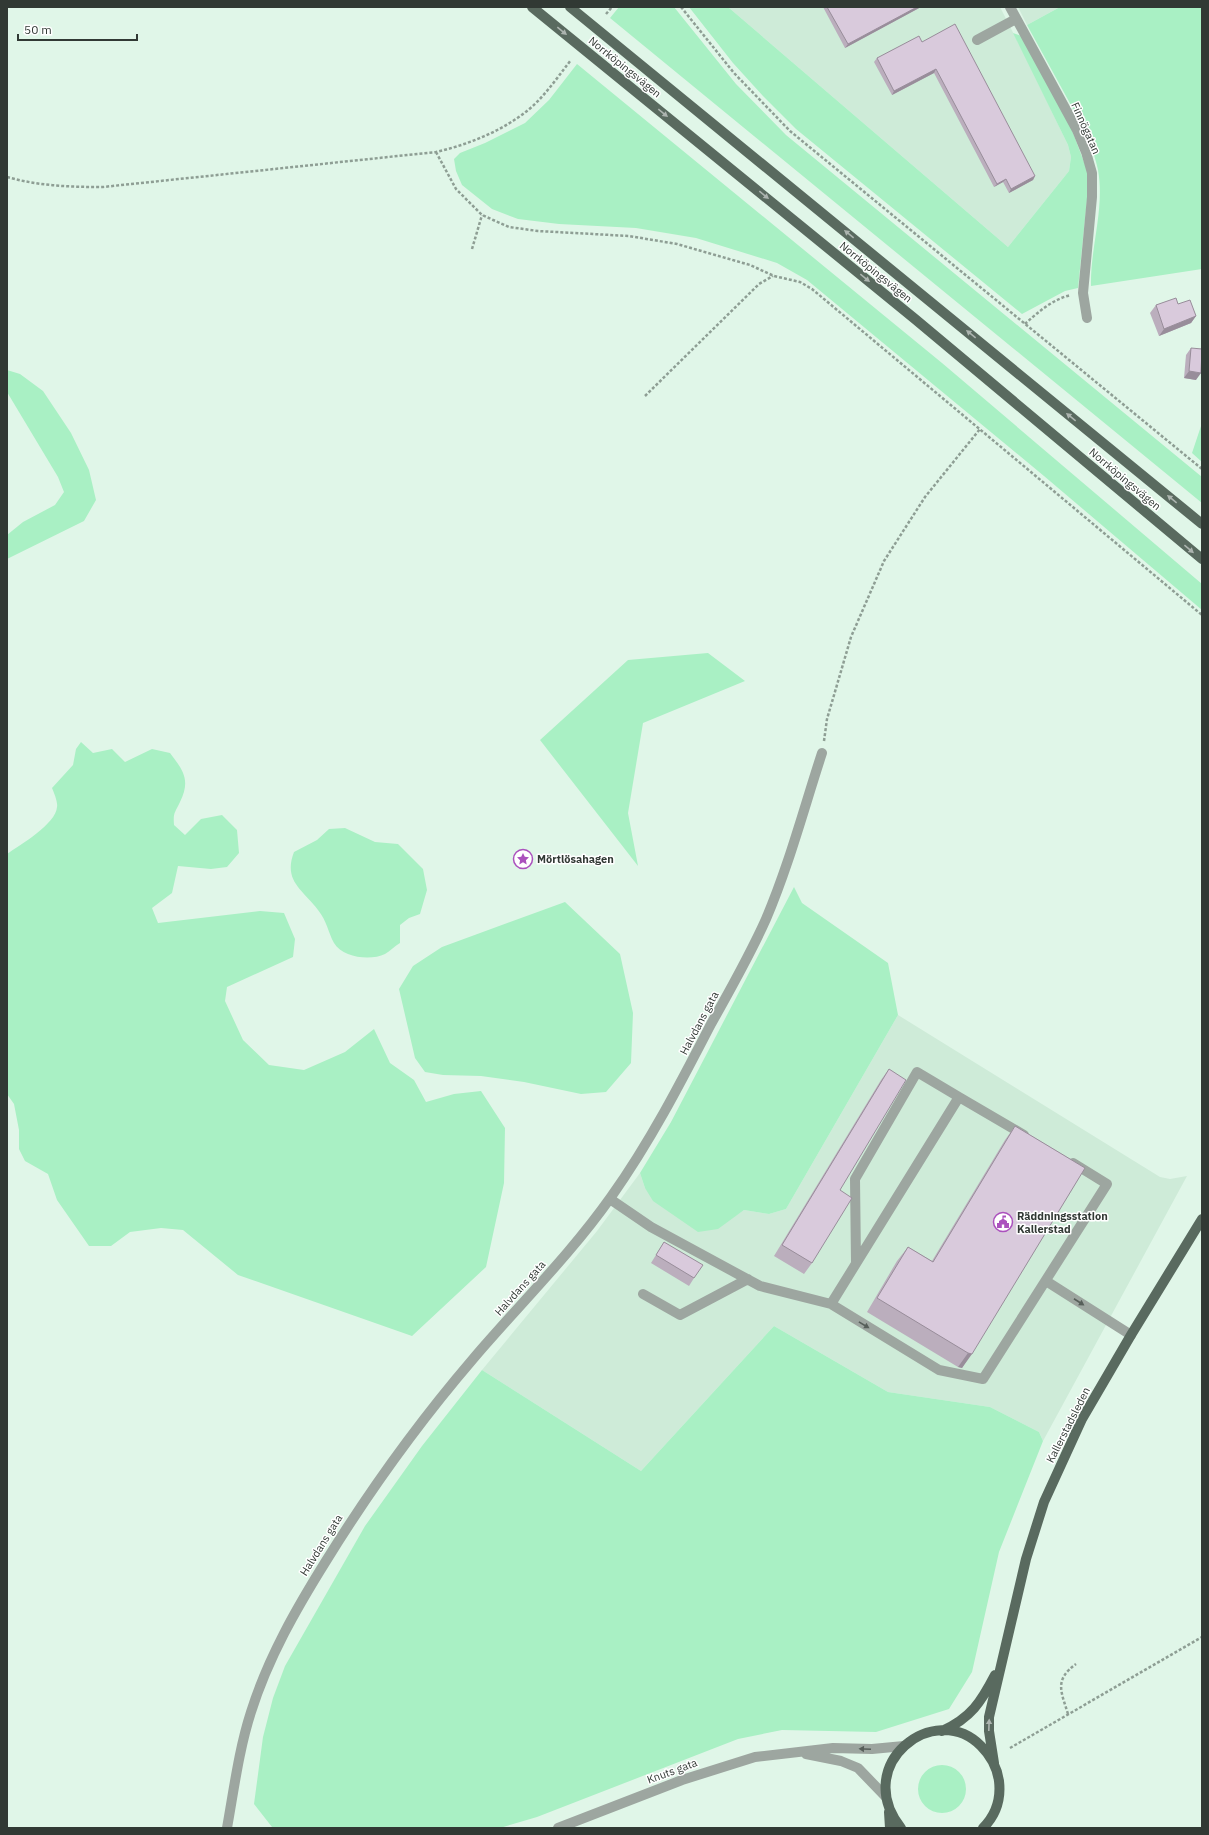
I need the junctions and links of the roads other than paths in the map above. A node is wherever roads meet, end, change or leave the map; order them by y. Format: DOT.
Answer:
graph roads {
  1 [pos="532,7"];
  2 [pos="570,7"];
  3 [pos="1010,7"];
  4 [pos="1016,19"];
  5 [pos="976,40"];
  6 [pos="1087,318"];
  7 [pos="1202,524"];
  8 [pos="1202,559"];
  9 [pos="822,753"];
  10 [pos="959,1097"];
  11 [pos="1033,1140"];
  12 [pos="1067,1160"];
  13 [pos="610,1199"];
  14 [pos="1202,1219"];
  15 [pos="856,1263"];
  16 [pos="748,1280"];
  17 [pos="1046,1281"];
  18 [pos="643,1294"];
  19 [pos="830,1304"];
  20 [pos="1130,1335"];
  21 [pos="1002,1662"];
  22 [pos="941,1731"];
  23 [pos="904,1746"];
  24 [pos="798,1752"];
  25 [pos="994,1763"];
  26 [pos="887,1801"];
  27 [pos="227,1828"];
  28 [pos="558,1828"];
  29 [pos="890,1828"];
  30 [pos="901,1828"];
  31 [pos="983,1828"];
  1 -- 8 [label="main road, Norrköpingsvägen, one-way"];
  7 -- 2 [label="main road, Norrköpingsvägen, one-way"];
  3 -- 4 [label="street, Finnögatan"];
  4 -- 5 [label="street"];
  4 -- 6 [label="street, Finnögatan"];
  9 -- 13 [label="street, Halvdans gata"];
  10 -- 11 [label="street"];
  10 -- 15 [label="street"];
  10 -- 15 [label="street"];
  12 -- 17 [label="street"];
  13 -- 16 [label="street"];
  13 -- 27 [label="street, Halvdans gata"];
  14 -- 20 [label="main road, Kallerstadsleden"];
  15 -- 19 [label="street"];
  16 -- 18 [label="street"];
  16 -- 19 [label="street"];
  19 -- 17 [label="street, one-way"];
  17 -- 20 [label="street, one-way"];
  20 -- 21 [label="main road, Kallerstadsleden"];
  21 -- 22 [label="main road, Kallerstadsleden"];
  25 -- 21 [label="main road, Kallerstadsleden, one-way"];
  22 -- 23 [label="main road"];
  22 -- 25 [label="main road"];
  23 -- 24 [label="street, Knuts gata, one-way"];
  23 -- 26 [label="main road"];
  24 -- 26 [label="street, Knuts gata"];
  24 -- 28 [label="street, Knuts gata"];
  25 -- 31 [label="main road, Kallerstadsleden"];
  26 -- 29 [label="main road"];
  26 -- 30 [label="main road"];
}
